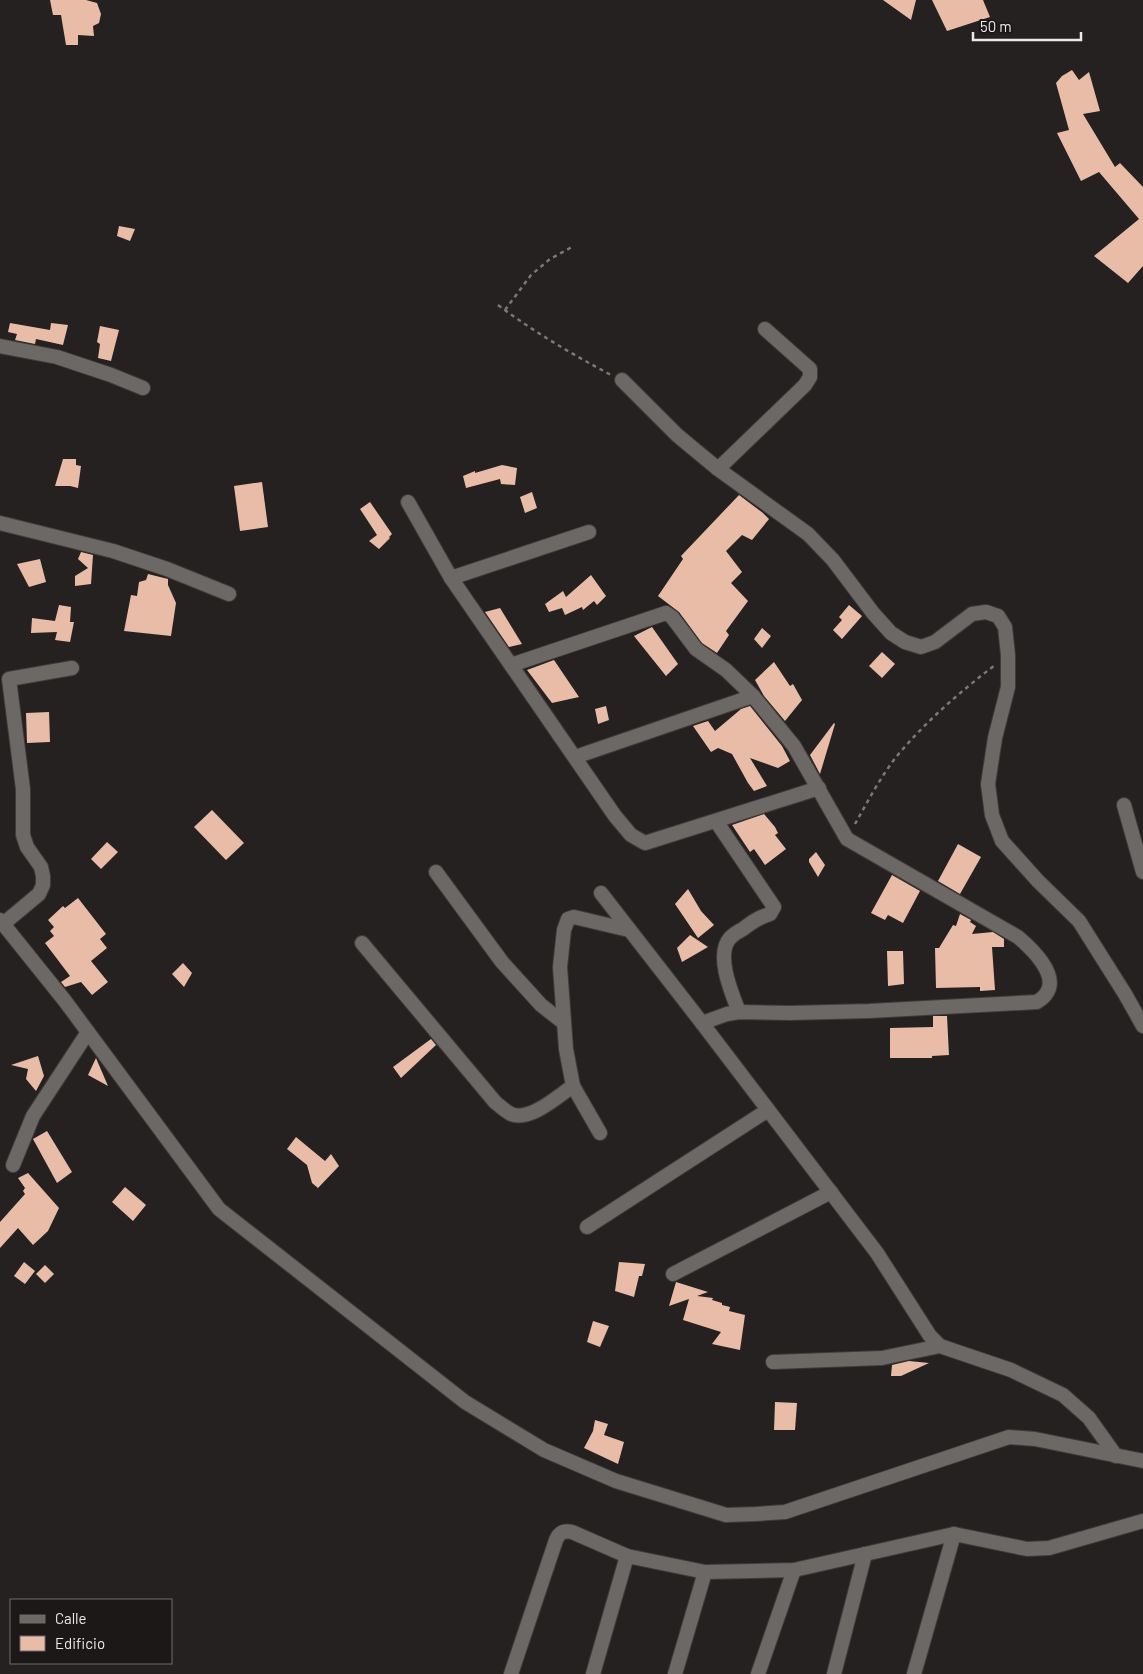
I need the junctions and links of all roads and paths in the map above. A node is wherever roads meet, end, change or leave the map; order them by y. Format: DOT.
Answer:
graph roads {
  1 [pos="572,247"];
  2 [pos="498,305"];
  3 [pos="505,310"];
  4 [pos="766,329"];
  5 [pos="0,346"];
  6 [pos="622,380"];
  7 [pos="143,388"];
  8 [pos="718,469"];
  9 [pos="408,502"];
  10 [pos="0,522"];
  11 [pos="589,532"];
  12 [pos="452,578"];
  13 [pos="229,594"];
  14 [pos="1008,655"];
  15 [pos="511,665"];
  16 [pos="72,668"];
  17 [pos="5,679"];
  18 [pos="753,696"];
  19 [pos="575,758"];
  20 [pos="819,788"];
  21 [pos="1124,805"];
  22 [pos="716,821"];
  23 [pos="847,839"];
  24 [pos="436,872"];
  25 [pos="1143,872"];
  26 [pos="601,893"];
  27 [pos="2,922"];
  28 [pos="629,930"];
  29 [pos="362,943"];
  30 [pos="739,1012"];
  31 [pos="564,1023"];
  32 [pos="702,1023"];
  33 [pos="1143,1026"];
  34 [pos="88,1032"];
  35 [pos="573,1086"];
  36 [pos="768,1110"];
  37 [pos="600,1133"];
  38 [pos="13,1165"];
  39 [pos="831,1192"];
  40 [pos="587,1227"];
  41 [pos="673,1274"];
  42 [pos="940,1346"];
  43 [pos="774,1362"];
  44 [pos="1116,1456"];
  45 [pos="1143,1461"];
  46 [pos="1143,1521"];
  47 [pos="954,1534"];
  48 [pos="865,1554"];
  49 [pos="627,1556"];
  50 [pos="794,1570"];
  51 [pos="705,1572"];
  52 [pos="511,1674"];
  53 [pos="593,1674"];
  54 [pos="675,1674"];
  55 [pos="758,1674"];
  56 [pos="834,1674"];
  57 [pos="914,1674"];
  1 -- 3 [label="path"];
  2 -- 3 [label="path"];
  3 -- 6 [label="path"];
  4 -- 8 [label="street"];
  5 -- 7 [label="street"];
  6 -- 8 [label="street"];
  8 -- 14 [label="street"];
  9 -- 12 [label="street"];
  10 -- 13 [label="street"];
  11 -- 12 [label="street"];
  12 -- 15 [label="street"];
  14 -- 23 [label="path"];
  14 -- 33 [label="street"];
  15 -- 18 [label="street"];
  15 -- 19 [label="street"];
  16 -- 17 [label="street"];
  17 -- 27 [label="street"];
  18 -- 19 [label="street"];
  18 -- 20 [label="street"];
  19 -- 22 [label="street"];
  20 -- 22 [label="street"];
  20 -- 23 [label="street"];
  21 -- 25 [label="street"];
  22 -- 30 [label="street"];
  23 -- 30 [label="street"];
  24 -- 31 [label="street"];
  26 -- 28 [label="street"];
  27 -- 34 [label="street"];
  28 -- 31 [label="street"];
  28 -- 32 [label="street"];
  29 -- 35 [label="street"];
  30 -- 32 [label="street"];
  31 -- 35 [label="street"];
  32 -- 36 [label="street"];
  34 -- 38 [label="street"];
  34 -- 44 [label="street"];
  35 -- 37 [label="street"];
  36 -- 39 [label="street"];
  36 -- 40 [label="street"];
  39 -- 41 [label="street"];
  39 -- 42 [label="street"];
  42 -- 43 [label="street"];
  42 -- 44 [label="street"];
  44 -- 45 [label="street"];
  46 -- 47 [label="street"];
  47 -- 48 [label="street"];
  47 -- 57 [label="street"];
  48 -- 50 [label="street"];
  48 -- 56 [label="street"];
  49 -- 51 [label="street"];
  49 -- 52 [label="street"];
  49 -- 53 [label="street"];
  50 -- 51 [label="street"];
  50 -- 55 [label="street"];
  51 -- 54 [label="street"];
}
